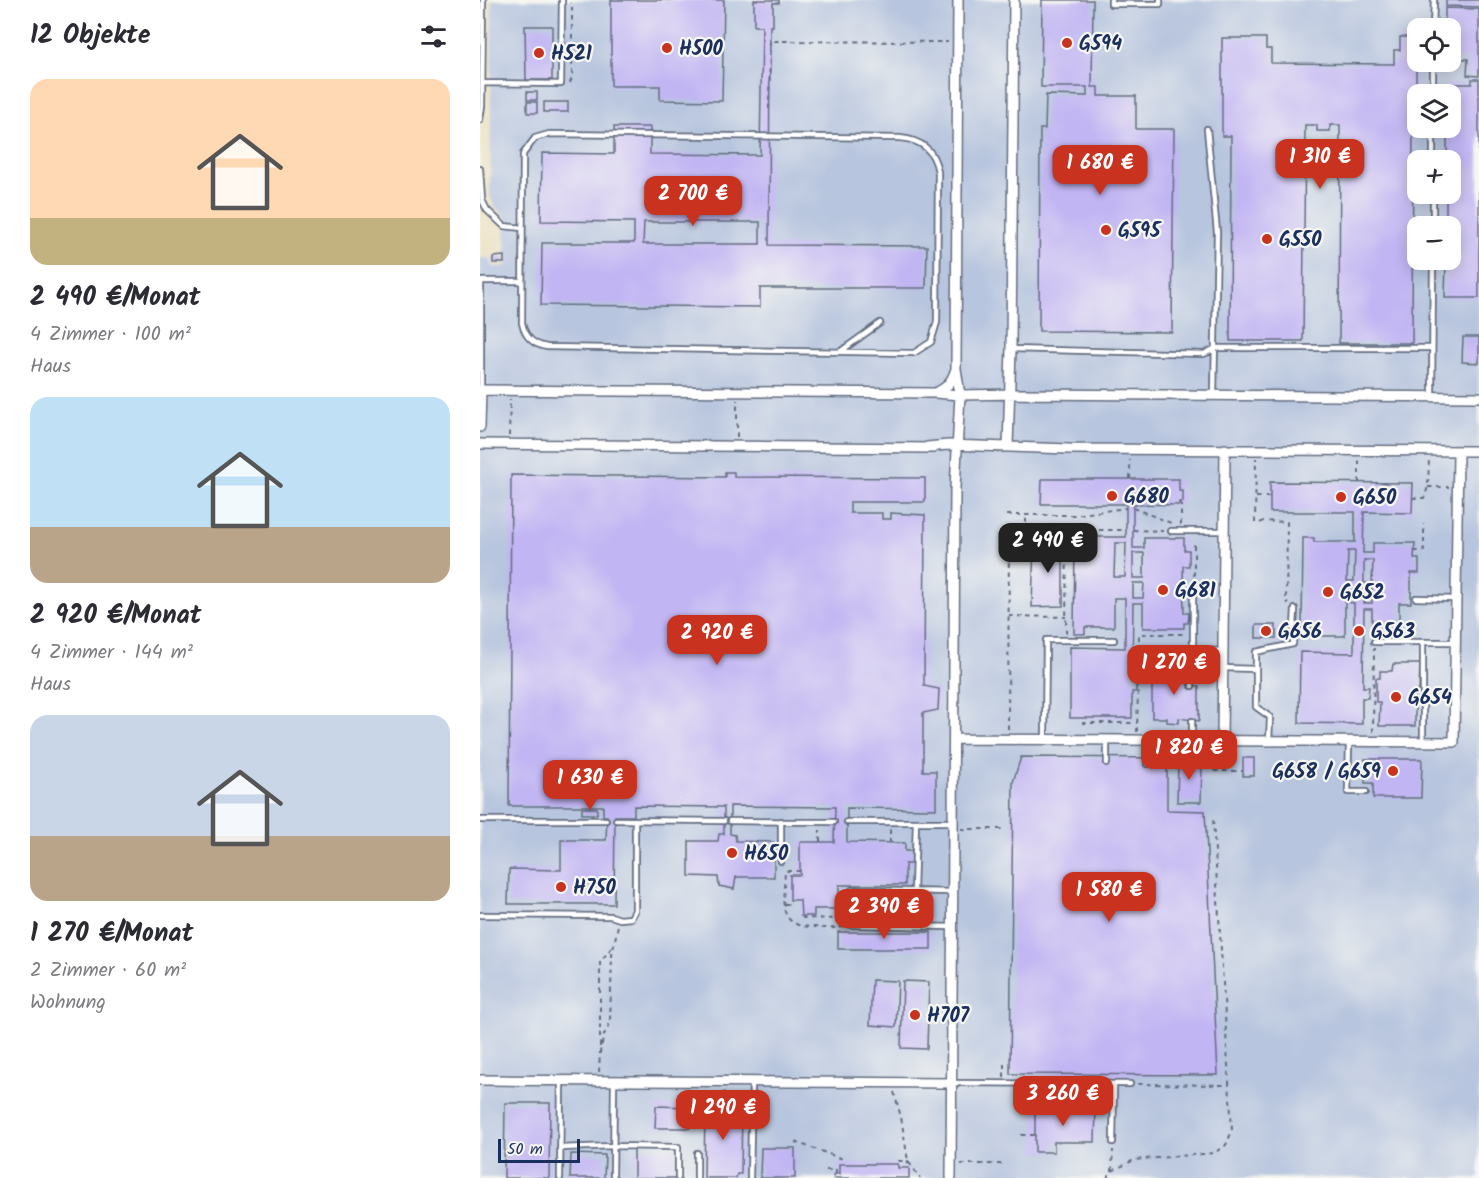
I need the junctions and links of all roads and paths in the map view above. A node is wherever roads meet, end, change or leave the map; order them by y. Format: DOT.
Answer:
graph roads {
  1 [pos="483,0"];
  2 [pos="562,0"];
  3 [pos="958,0"];
  4 [pos="1014,0"];
  5 [pos="1111,0"];
  6 [pos="1160,0"];
  7 [pos="1434,0"];
  8 [pos="1434,18"];
  9 [pos="958,42"];
  10 [pos="483,83"];
  11 [pos="769,109"];
  12 [pos="480,120"];
  13 [pos="1207,129"];
  14 [pos="480,169"];
  15 [pos="522,228"];
  16 [pos="1432,270"];
  17 [pos="480,281"];
  18 [pos="522,281"];
  19 [pos="480,321"];
  20 [pos="880,323"];
  21 [pos="1216,348"];
  22 [pos="1432,348"];
  23 [pos="1011,349"];
  24 [pos="841,351"];
  25 [pos="956,369"];
  26 [pos="480,390"];
  27 [pos="510,391"];
  28 [pos="737,392"];
  29 [pos="935,393"];
  30 [pos="960,395"];
  31 [pos="1010,395"];
  32 [pos="1214,395"];
  33 [pos="1432,396"];
  34 [pos="1479,397"];
  35 [pos="480,427"];
  36 [pos="480,444"];
  37 [pos="509,444"];
  38 [pos="737,446"];
  39 [pos="958,446"];
  40 [pos="1008,447"];
  41 [pos="1130,448"];
  42 [pos="1225,449"];
  43 [pos="1256,449"];
  44 [pos="1359,450"];
  45 [pos="1429,450"];
  46 [pos="1458,451"];
  47 [pos="1479,451"];
  48 [pos="1130,479"];
  49 [pos="1359,483"];
  50 [pos="1428,487"];
  51 [pos="1441,487"];
  52 [pos="1256,497"];
  53 [pos="1270,497"];
  54 [pos="1412,498"];
  55 [pos="1181,501"];
  56 [pos="1126,508"];
  57 [pos="1133,508"];
  58 [pos="1026,515"];
  59 [pos="1007,516"];
  60 [pos="1256,523"];
  61 [pos="1260,523"];
  62 [pos="1424,524"];
  63 [pos="1126,530"];
  64 [pos="1133,530"];
  65 [pos="1171,531"];
  66 [pos="1181,531"];
  67 [pos="1194,531"];
  68 [pos="1224,531"];
  69 [pos="1009,533"];
  70 [pos="1023,540"];
  71 [pos="1414,551"];
  72 [pos="1193,591"];
  73 [pos="1416,598"];
  74 [pos="1456,599"];
  75 [pos="1295,609"];
  76 [pos="1009,616"];
  77 [pos="1066,617"];
  78 [pos="1193,634"];
  79 [pos="1066,640"];
  80 [pos="1114,640"];
  81 [pos="1374,642"];
  82 [pos="1424,642"];
  83 [pos="1455,642"];
  84 [pos="1193,650"];
  85 [pos="1223,651"];
  86 [pos="1223,668"];
  87 [pos="1256,669"];
  88 [pos="1192,686"];
  89 [pos="1192,721"];
  90 [pos="1082,723"];
  91 [pos="1137,723"];
  92 [pos="954,739"];
  93 [pos="1008,739"];
  94 [pos="1045,740"];
  95 [pos="1107,740"];
  96 [pos="1137,741"];
  97 [pos="1148,741"];
  98 [pos="1192,741"];
  99 [pos="1222,741"];
  100 [pos="1269,742"];
  101 [pos="1349,742"];
  102 [pos="1373,742"];
  103 [pos="1423,742"];
  104 [pos="1191,760"];
  105 [pos="1214,760"];
  106 [pos="1107,763"];
  107 [pos="1147,764"];
  108 [pos="1214,771"];
  109 [pos="1243,771"];
  110 [pos="1366,792"];
  111 [pos="1213,818"];
  112 [pos="480,820"];
  113 [pos="606,820"];
  114 [pos="616,820"];
  115 [pos="635,820"];
  116 [pos="781,821"];
  117 [pos="820,822"];
  118 [pos="834,822"];
  119 [pos="847,822"];
  120 [pos="890,822"];
  121 [pos="916,822"];
  122 [pos="953,822"];
  123 [pos="966,828"];
  124 [pos="1006,829"];
  125 [pos="820,842"];
  126 [pos="890,843"];
  127 [pos="781,861"];
  128 [pos="800,871"];
  129 [pos="914,891"];
  130 [pos="953,891"];
  131 [pos="784,904"];
  132 [pos="793,904"];
  133 [pos="480,915"];
  134 [pos="803,916"];
  135 [pos="620,920"];
  136 [pos="851,922"];
  137 [pos="952,927"];
  138 [pos="613,946"];
  139 [pos="600,1052"];
  140 [pos="1004,1064"];
  141 [pos="480,1080"];
  142 [pos="561,1080"];
  143 [pos="599,1081"];
  144 [pos="614,1081"];
  145 [pos="724,1082"];
  146 [pos="752,1082"];
  147 [pos="894,1083"];
  148 [pos="951,1083"];
  149 [pos="1004,1083"];
  150 [pos="1113,1084"];
  151 [pos="1130,1084"];
  152 [pos="1229,1085"];
  153 [pos="723,1105"];
  154 [pos="1021,1135"];
  155 [pos="1035,1135"];
  156 [pos="795,1142"];
  157 [pos="1113,1142"];
  158 [pos="614,1146"];
  159 [pos="560,1148"];
  160 [pos="697,1153"];
  161 [pos="843,1159"];
  162 [pos="898,1161"];
  163 [pos="909,1161"];
  164 [pos="968,1164"];
  165 [pos="1004,1164"];
  166 [pos="907,1168"];
  167 [pos="826,1170"];
  168 [pos="1112,1171"];
  169 [pos="836,1174"];
  170 [pos="560,1178"];
  171 [pos="614,1178"];
  172 [pos="678,1178"];
  173 [pos="697,1178"];
  174 [pos="750,1178"];
  175 [pos="920,1178"];
  176 [pos="951,1178"];
  177 [pos="1107,1178"];
  1 -- 10 [label="lane"];
  2 -- 10 [label="lane"];
  3 -- 9 [label="street"];
  4 -- 23 [label="street"];
  5 -- 6 [label="lane"];
  7 -- 8 [label="lane"];
  9 -- 11 [label="path"];
  9 -- 25 [label="street"];
  10 -- 12 [label="lane"];
  13 -- 21 [label="lane"];
  14 -- 15 [label="lane"];
  15 -- 18 [label="lane"];
  15 -- 24 [label="lane"];
  16 -- 22 [label="lane"];
  17 -- 18 [label="lane"];
  17 -- 19 [label="lane"];
  18 -- 24 [label="lane"];
  19 -- 26 [label="lane"];
  20 -- 24 [label="lane"];
  21 -- 22 [label="lane"];
  21 -- 23 [label="lane"];
  21 -- 32 [label="lane"];
  22 -- 33 [label="lane"];
  23 -- 31 [label="street"];
  25 -- 29 [label="street"];
  25 -- 30 [label="street"];
  26 -- 27 [label="street"];
  26 -- 35 [label="street"];
  27 -- 28 [label="street"];
  27 -- 37 [label="path"];
  28 -- 29 [label="street"];
  28 -- 38 [label="path"];
  29 -- 30 [label="street"];
  30 -- 31 [label="street"];
  30 -- 39 [label="street"];
  31 -- 32 [label="street"];
  31 -- 40 [label="street"];
  32 -- 33 [label="street"];
  33 -- 34 [label="street"];
  36 -- 37 [label="street"];
  37 -- 38 [label="street"];
  38 -- 39 [label="street"];
  39 -- 40 [label="street"];
  39 -- 92 [label="street"];
  40 -- 41 [label="street"];
  41 -- 42 [label="street"];
  41 -- 48 [label="path"];
  42 -- 43 [label="street"];
  42 -- 68 [label="street"];
  43 -- 44 [label="street"];
  43 -- 52 [label="path"];
  44 -- 45 [label="street"];
  44 -- 49 [label="path"];
  45 -- 46 [label="street"];
  45 -- 50 [label="path"];
  46 -- 47 [label="street"];
  46 -- 74 [label="street"];
  50 -- 51 [label="path"];
  50 -- 54 [label="path"];
  52 -- 53 [label="path"];
  52 -- 60 [label="path"];
  55 -- 66 [label="path"];
  56 -- 58 [label="path"];
  57 -- 65 [label="path"];
  58 -- 59 [label="path"];
  58 -- 70 [label="path"];
  61 -- 75 [label="path"];
  62 -- 71 [label="path"];
  63 -- 77 [label="path"];
  64 -- 65 [label="path"];
  65 -- 66 [label="lane"];
  66 -- 67 [label="lane"];
  67 -- 68 [label="lane"];
  67 -- 72 [label="path"];
  68 -- 85 [label="street"];
  69 -- 76 [label="path"];
  72 -- 78 [label="lane"];
  73 -- 74 [label="lane"];
  74 -- 83 [label="street"];
  75 -- 87 [label="lane"];
  76 -- 77 [label="path"];
  76 -- 93 [label="path"];
  77 -- 79 [label="path"];
  78 -- 84 [label="lane"];
  78 -- 91 [label="path"];
  79 -- 80 [label="lane"];
  79 -- 94 [label="lane"];
  81 -- 82 [label="lane"];
  81 -- 102 [label="path"];
  82 -- 83 [label="lane"];
  82 -- 103 [label="lane"];
  83 -- 103 [label="street"];
  84 -- 85 [label="lane"];
  84 -- 88 [label="lane"];
  85 -- 86 [label="street"];
  86 -- 87 [label="lane"];
  86 -- 99 [label="street"];
  87 -- 100 [label="lane"];
  89 -- 98 [label="lane"];
  90 -- 91 [label="path"];
  91 -- 96 [label="path"];
  92 -- 93 [label="street"];
  92 -- 122 [label="street"];
  93 -- 94 [label="street"];
  94 -- 95 [label="street"];
  95 -- 96 [label="street"];
  95 -- 106 [label="lane"];
  96 -- 97 [label="street"];
  97 -- 98 [label="street"];
  97 -- 107 [label="lane"];
  98 -- 99 [label="street"];
  99 -- 100 [label="street"];
  100 -- 101 [label="street"];
  101 -- 102 [label="street"];
  101 -- 110 [label="lane"];
  102 -- 103 [label="street"];
  104 -- 105 [label="path"];
  108 -- 109 [label="path"];
  111 -- 152 [label="path"];
  112 -- 113 [label="lane"];
  114 -- 115 [label="lane"];
  115 -- 116 [label="lane"];
  115 -- 135 [label="lane"];
  116 -- 117 [label="lane"];
  116 -- 127 [label="lane"];
  117 -- 118 [label="lane"];
  117 -- 125 [label="path"];
  119 -- 120 [label="lane"];
  120 -- 121 [label="lane"];
  120 -- 126 [label="path"];
  121 -- 122 [label="lane"];
  121 -- 129 [label="lane"];
  122 -- 130 [label="street"];
  123 -- 124 [label="path"];
  128 -- 131 [label="path"];
  129 -- 130 [label="lane"];
  129 -- 136 [label="lane"];
  130 -- 137 [label="street"];
  131 -- 132 [label="path"];
  131 -- 136 [label="path"];
  133 -- 135 [label="lane"];
  134 -- 136 [label="path"];
  135 -- 138 [label="path"];
  136 -- 137 [label="lane"];
  137 -- 148 [label="street"];
  138 -- 139 [label="path"];
  138 -- 139 [label="path"];
  139 -- 143 [label="path"];
  140 -- 149 [label="path"];
  141 -- 142 [label="street"];
  142 -- 143 [label="street"];
  142 -- 159 [label="lane"];
  143 -- 144 [label="street"];
  144 -- 145 [label="street"];
  144 -- 158 [label="lane"];
  145 -- 146 [label="street"];
  145 -- 153 [label="path"];
  146 -- 147 [label="street"];
  146 -- 174 [label="lane"];
  147 -- 148 [label="street"];
  147 -- 163 [label="path"];
  148 -- 149 [label="lane"];
  148 -- 176 [label="street"];
  149 -- 150 [label="lane"];
  150 -- 151 [label="lane"];
  150 -- 157 [label="lane"];
  151 -- 152 [label="path"];
  152 -- 168 [label="path"];
  154 -- 155 [label="path"];
  156 -- 161 [label="path"];
  157 -- 168 [label="path"];
  158 -- 159 [label="lane"];
  158 -- 171 [label="lane"];
  158 -- 172 [label="lane"];
  159 -- 170 [label="lane"];
  160 -- 173 [label="lane"];
  162 -- 163 [label="path"];
  163 -- 166 [label="path"];
  163 -- 175 [label="path"];
  164 -- 165 [label="path"];
  167 -- 169 [label="path"];
  168 -- 177 [label="path"];
}
